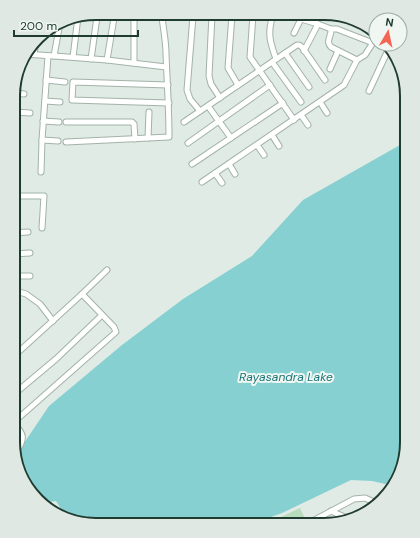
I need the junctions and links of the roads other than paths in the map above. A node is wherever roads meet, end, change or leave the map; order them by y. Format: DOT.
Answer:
graph roads {
  1 [pos="97,20"];
  2 [pos="114,20"];
  3 [pos="134,20"];
  4 [pos="162,20"];
  5 [pos="193,20"];
  6 [pos="212,20"];
  7 [pos="232,20"];
  8 [pos="253,20"];
  9 [pos="272,20"];
  10 [pos="300,20"];
  11 [pos="304,20"];
  12 [pos="77,22"];
  13 [pos="318,24"];
  14 [pos="331,29"];
  15 [pos="59,30"];
  16 [pos="294,33"];
  17 [pos="368,39"];
  18 [pos="368,50"];
  19 [pos="304,51"];
  20 [pos="338,51"];
  21 [pos="285,53"];
  22 [pos="387,53"];
  23 [pos="34,54"];
  24 [pos="48,56"];
  25 [pos="54,56"];
  26 [pos="73,58"];
  27 [pos="91,59"];
  28 [pos="107,60"];
  29 [pos="357,60"];
  30 [pos="274,61"];
  31 [pos="134,63"];
  32 [pos="166,67"];
  33 [pos="330,69"];
  34 [pos="259,71"];
  35 [pos="46,80"];
  36 [pos="325,80"];
  37 [pos="65,82"];
  38 [pos="168,85"];
  39 [pos="238,85"];
  40 [pos="270,85"];
  41 [pos="309,87"];
  42 [pos="369,91"];
  43 [pos="20,93"];
  44 [pos="24,94"];
  45 [pos="220,98"];
  46 [pos="45,101"];
  47 [pos="60,102"];
  48 [pos="301,102"];
  49 [pos="320,102"];
  50 [pos="169,103"];
  51 [pos="283,103"];
  52 [pos="208,106"];
  53 [pos="200,111"];
  54 [pos="20,112"];
  55 [pos="149,112"];
  56 [pos="30,113"];
  57 [pos="327,113"];
  58 [pos="300,115"];
  59 [pos="294,120"];
  60 [pos="219,121"];
  61 [pos="43,122"];
  62 [pos="59,122"];
  63 [pos="66,122"];
  64 [pos="184,122"];
  65 [pos="308,125"];
  66 [pos="272,135"];
  67 [pos="135,138"];
  68 [pos="148,138"];
  69 [pos="231,138"];
  70 [pos="42,140"];
  71 [pos="58,141"];
  72 [pos="66,142"];
  73 [pos="188,143"];
  74 [pos="257,144"];
  75 [pos="279,146"];
  76 [pos="264,155"];
  77 [pos="192,164"];
  78 [pos="229,164"];
  79 [pos="41,172"];
  80 [pos="215,174"];
  81 [pos="236,174"];
  82 [pos="202,182"];
  83 [pos="222,183"];
  84 [pos="20,196"];
  85 [pos="42,228"];
  86 [pos="28,232"];
  87 [pos="20,233"];
  88 [pos="30,253"];
  89 [pos="20,254"];
  90 [pos="107,270"];
  91 [pos="20,276"];
  92 [pos="30,276"];
  93 [pos="20,292"];
  94 [pos="81,295"];
  95 [pos="102,315"];
  96 [pos="53,321"];
  97 [pos="20,351"];
  98 [pos="20,389"];
  99 [pos="20,416"];
  100 [pos="20,431"];
  101 [pos="20,445"];
  102 [pos="371,501"];
  103 [pos="331,511"];
  104 [pos="342,516"];
  105 [pos="318,518"];
  1 -- 27 [label="street"];
  2 -- 28 [label="street"];
  3 -- 31 [label="street"];
  4 -- 32 [label="street"];
  5 -- 53 [label="street"];
  6 -- 45 [label="street"];
  7 -- 39 [label="street"];
  8 -- 34 [label="street"];
  9 -- 30 [label="street"];
  10 -- 16 [label="street"];
  11 -- 13 [label="street"];
  12 -- 26 [label="street"];
  13 -- 14 [label="street"];
  13 -- 19 [label="street"];
  14 -- 17 [label="street"];
  14 -- 20 [label="street"];
  15 -- 25 [label="street"];
  18 -- 29 [label="street"];
  19 -- 21 [label="street"];
  19 -- 36 [label="street"];
  20 -- 29 [label="street"];
  20 -- 33 [label="street"];
  21 -- 30 [label="street"];
  21 -- 41 [label="street"];
  22 -- 42 [label="street"];
  23 -- 24 [label="street"];
  24 -- 25 [label="street"];
  24 -- 35 [label="street"];
  25 -- 26 [label="street"];
  26 -- 27 [label="street"];
  27 -- 28 [label="street"];
  28 -- 31 [label="street"];
  29 -- 49 [label="street"];
  30 -- 34 [label="street"];
  30 -- 48 [label="street"];
  31 -- 32 [label="street"];
  32 -- 38 [label="street"];
  34 -- 39 [label="street"];
  34 -- 40 [label="street"];
  35 -- 37 [label="street"];
  35 -- 46 [label="street"];
  38 -- 50 [label="street"];
  38 -- 50 [label="street"];
  39 -- 45 [label="street"];
  40 -- 51 [label="street"];
  40 -- 60 [label="street"];
  43 -- 44 [label="street"];
  45 -- 52 [label="street"];
  46 -- 47 [label="street"];
  46 -- 61 [label="street"];
  49 -- 57 [label="street"];
  49 -- 58 [label="street"];
  50 -- 68 [label="street"];
  51 -- 59 [label="street"];
  51 -- 69 [label="street"];
  52 -- 53 [label="street"];
  52 -- 60 [label="street"];
  53 -- 64 [label="street"];
  54 -- 56 [label="street"];
  55 -- 68 [label="street"];
  58 -- 59 [label="street"];
  58 -- 65 [label="street"];
  59 -- 66 [label="street"];
  60 -- 69 [label="street"];
  60 -- 73 [label="street"];
  61 -- 62 [label="street"];
  61 -- 70 [label="street"];
  63 -- 67 [label="street"];
  66 -- 74 [label="street"];
  66 -- 75 [label="street"];
  67 -- 68 [label="street"];
  67 -- 72 [label="street"];
  69 -- 77 [label="street"];
  70 -- 71 [label="street"];
  70 -- 79 [label="street"];
  74 -- 76 [label="street"];
  74 -- 78 [label="street"];
  78 -- 80 [label="street"];
  78 -- 81 [label="street"];
  80 -- 82 [label="street"];
  80 -- 83 [label="street"];
  84 -- 85 [label="street"];
  86 -- 87 [label="street"];
  88 -- 89 [label="street"];
  90 -- 94 [label="street"];
  91 -- 92 [label="street"];
  93 -- 96 [label="street"];
  94 -- 95 [label="street"];
  94 -- 96 [label="street"];
  95 -- 98 [label="street"];
  95 -- 99 [label="street"];
  96 -- 97 [label="street"];
  100 -- 101 [label="street"];
  102 -- 103 [label="street"];
  103 -- 104 [label="street"];
  103 -- 105 [label="street"];
}
